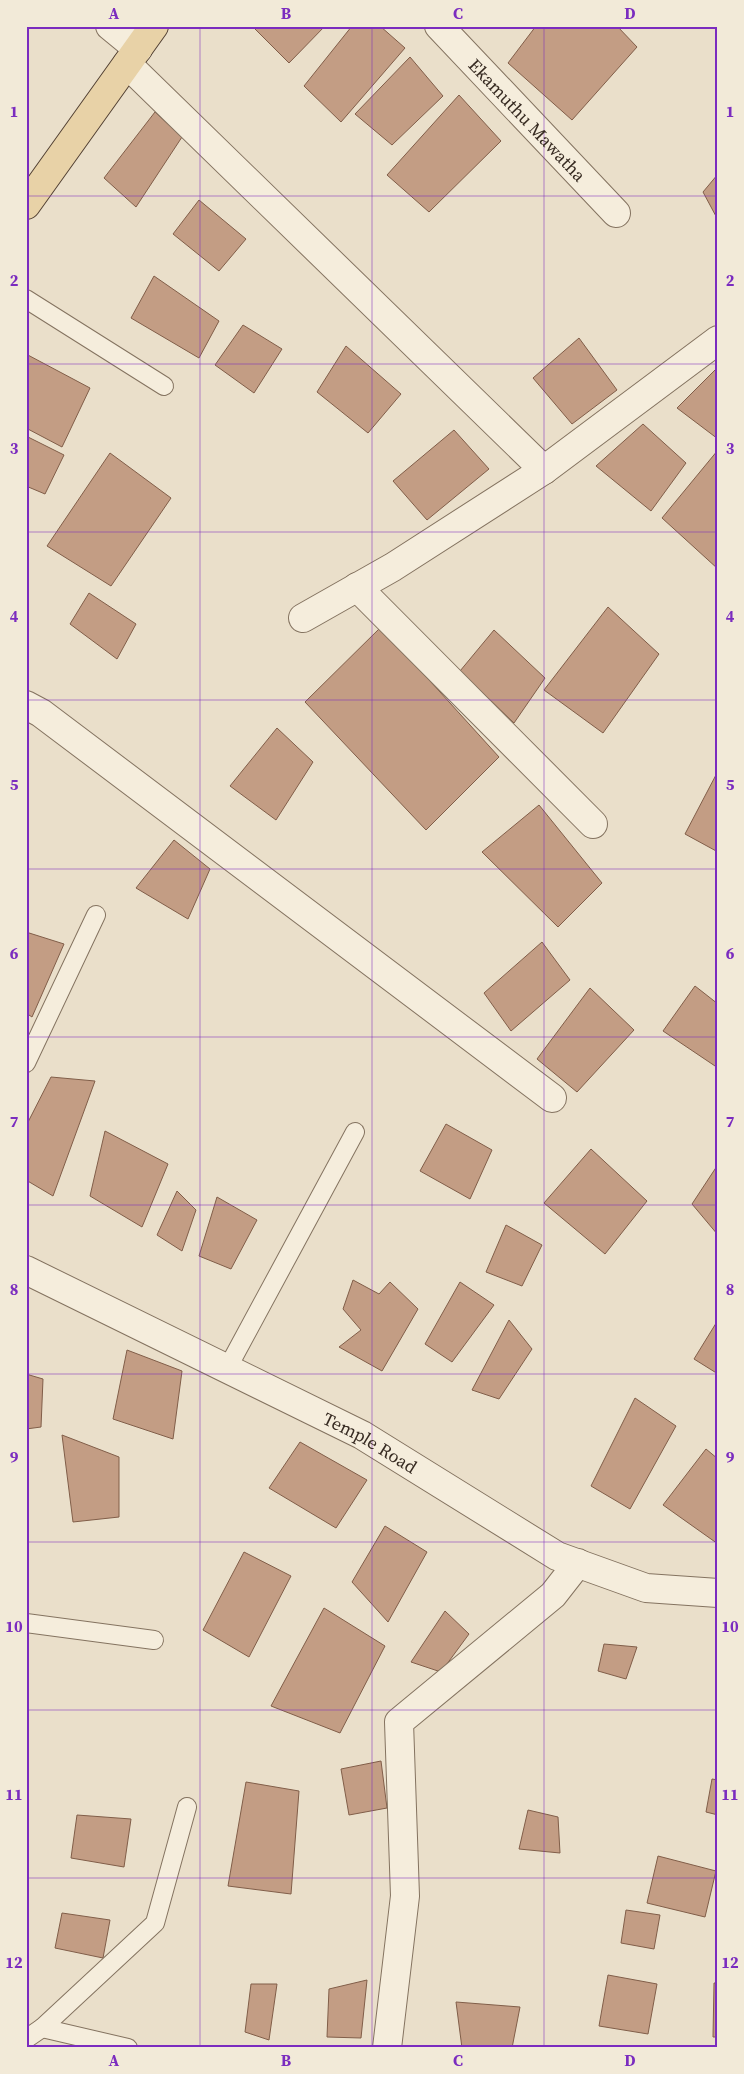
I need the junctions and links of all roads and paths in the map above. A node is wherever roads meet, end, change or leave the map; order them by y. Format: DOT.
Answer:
graph roads {
  1 [pos="110,26"];
  2 [pos="154,26"];
  3 [pos="439,26"];
  4 [pos="132,56"];
  5 [pos="26,205"];
  6 [pos="616,213"];
  7 [pos="26,298"];
  8 [pos="718,340"];
  9 [pos="164,386"];
  10 [pos="544,470"];
  11 [pos="357,587"];
  12 [pos="303,618"];
  13 [pos="26,705"];
  14 [pos="593,824"];
  15 [pos="96,915"];
  16 [pos="26,1063"];
  17 [pos="552,1098"];
  18 [pos="355,1132"];
  19 [pos="26,1270"];
  20 [pos="227,1369"];
  21 [pos="578,1563"];
  22 [pos="718,1593"];
  23 [pos="26,1623"];
  24 [pos="154,1640"];
  25 [pos="187,1807"];
  26 [pos="42,2028"];
  27 [pos="26,2039"];
  28 [pos="128,2048"];
  29 [pos="387,2048"];
  1 -- 4 [label="street"];
  2 -- 4 [label="main road"];
  3 -- 6 [label="street, Ekamuthu Mawatha"];
  4 -- 5 [label="main road"];
  4 -- 10 [label="street"];
  7 -- 9 [label="lane"];
  8 -- 10 [label="street"];
  10 -- 11 [label="street"];
  11 -- 12 [label="street"];
  11 -- 14 [label="street"];
  13 -- 17 [label="street"];
  15 -- 16 [label="lane"];
  18 -- 20 [label="lane"];
  19 -- 20 [label="street, Temple Road"];
  20 -- 21 [label="street, Temple Road"];
  21 -- 22 [label="street, Temple Road"];
  21 -- 29 [label="street"];
  23 -- 24 [label="lane"];
  25 -- 26 [label="lane"];
  26 -- 27 [label="lane"];
  26 -- 28 [label="lane"];
}
